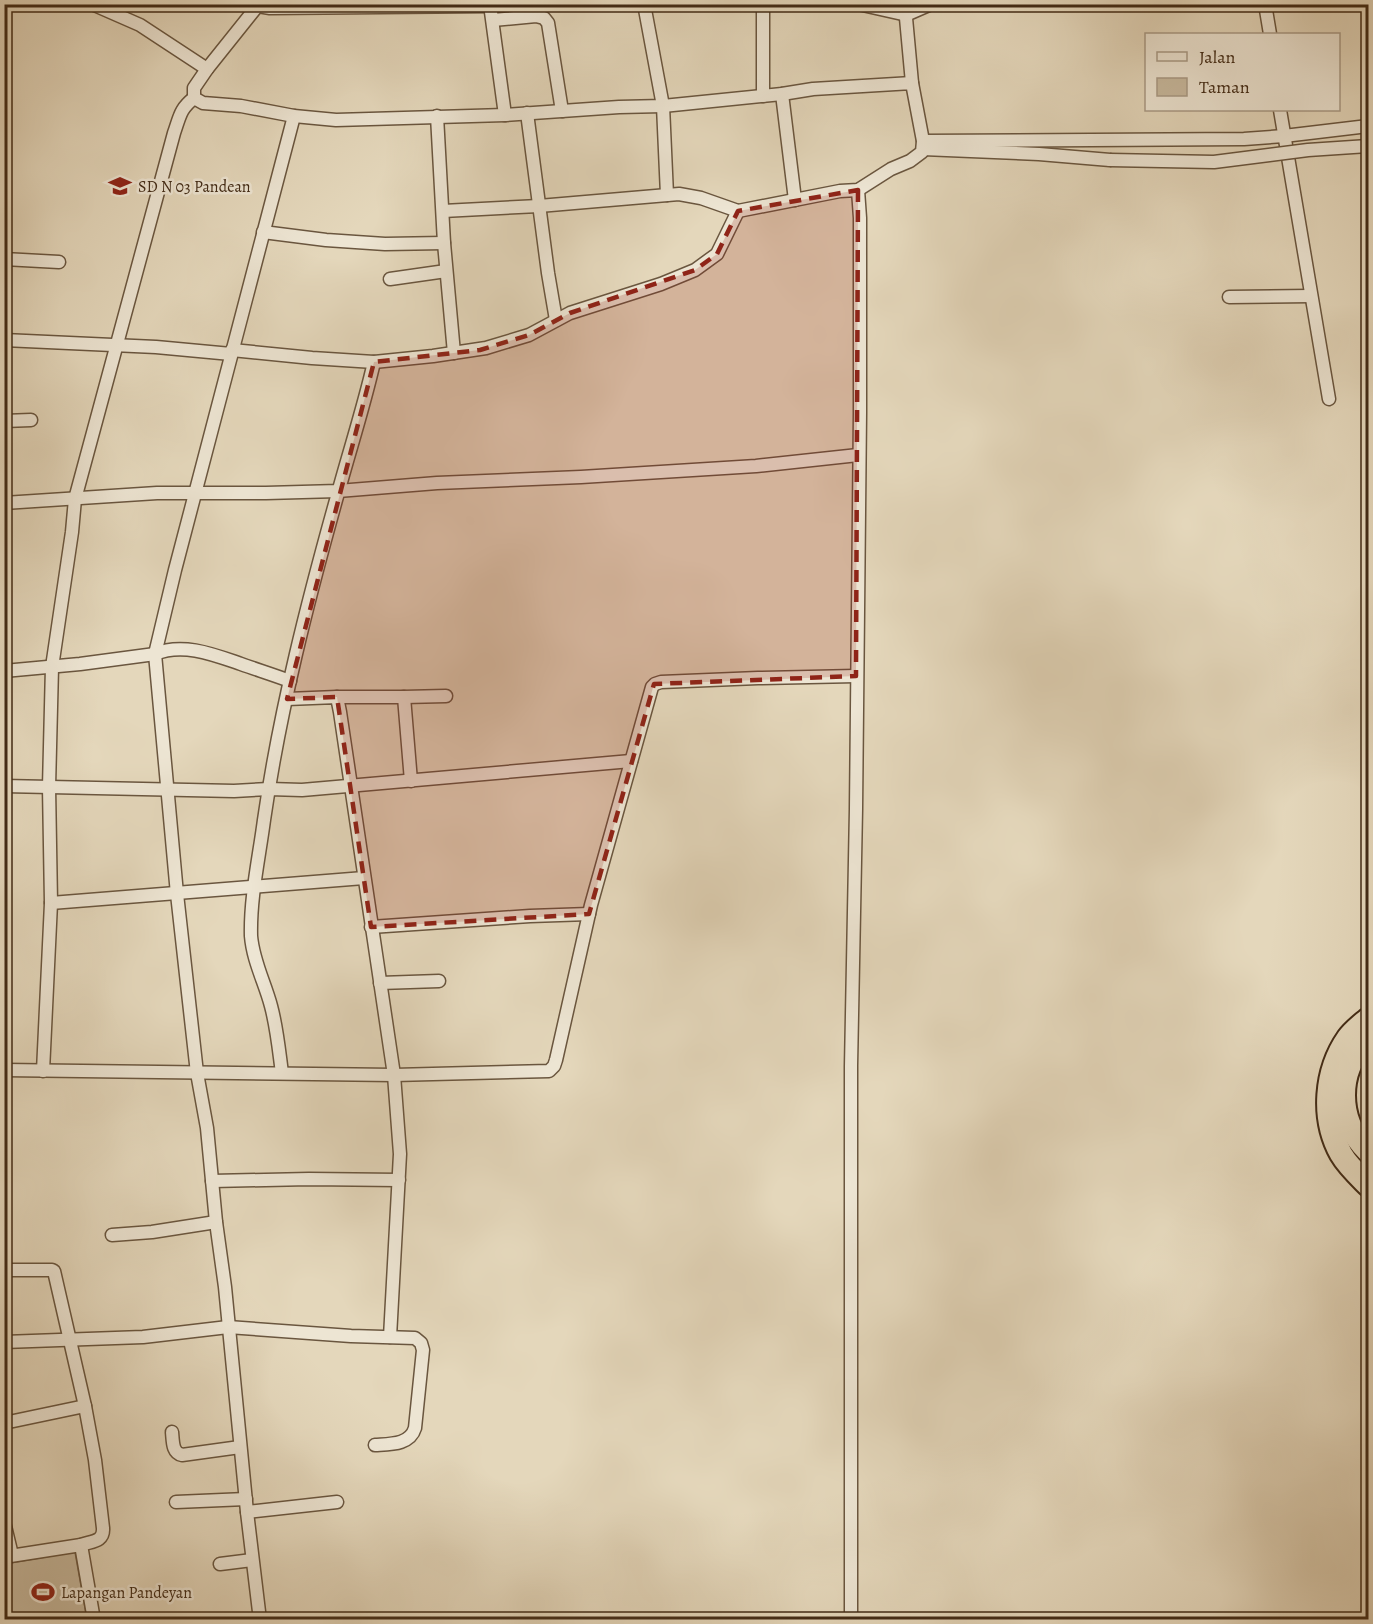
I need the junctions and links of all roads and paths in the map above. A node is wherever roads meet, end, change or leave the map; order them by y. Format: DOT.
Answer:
graph roads {
  1 [pos="644,4"];
  2 [pos="763,4"];
  3 [pos="858,4"];
  4 [pos="930,4"];
  5 [pos="1265,4"];
  6 [pos="259,5"];
  7 [pos="490,5"];
  8 [pos="99,6"];
  9 [pos="907,15"];
  10 [pos="493,20"];
  11 [pos="1270,33"];
  12 [pos="207,69"];
  13 [pos="912,83"];
  14 [pos="782,94"];
  15 [pos="763,96"];
  16 [pos="194,98"];
  17 [pos="663,106"];
  18 [pos="562,111"];
  19 [pos="1280,111"];
  20 [pos="526,113"];
  21 [pos="505,115"];
  22 [pos="294,116"];
  23 [pos="437,116"];
  24 [pos="1368,126"];
  25 [pos="1284,136"];
  26 [pos="923,145"];
  27 [pos="1368,146"];
  28 [pos="858,190"];
  29 [pos="667,195"];
  30 [pos="795,200"];
  31 [pos="539,206"];
  32 [pos="443,211"];
  33 [pos="738,211"];
  34 [pos="263,232"];
  35 [pos="444,243"];
  36 [pos="4,259"];
  37 [pos="59,262"];
  38 [pos="446,271"];
  39 [pos="390,279"];
  40 [pos="1311,296"];
  41 [pos="1229,297"];
  42 [pos="556,320"];
  43 [pos="4,340"];
  44 [pos="115,346"];
  45 [pos="232,352"];
  46 [pos="454,353"];
  47 [pos="375,362"];
  48 [pos="1329,399"];
  49 [pos="31,420"];
  50 [pos="4,421"];
  51 [pos="858,455"];
  52 [pos="338,491"];
  53 [pos="196,492"];
  54 [pos="75,499"];
  55 [pos="4,503"];
  56 [pos="156,654"];
  57 [pos="52,667"];
  58 [pos="4,671"];
  59 [pos="856,676"];
  60 [pos="290,681"];
  61 [pos="446,696"];
  62 [pos="337,697"];
  63 [pos="404,697"];
  64 [pos="286,699"];
  65 [pos="631,761"];
  66 [pos="411,781"];
  67 [pos="4,786"];
  68 [pos="352,786"];
  69 [pos="49,787"];
  70 [pos="269,789"];
  71 [pos="168,790"];
  72 [pos="364,878"];
  73 [pos="255,887"];
  74 [pos="177,894"];
  75 [pos="51,903"];
  76 [pos="589,914"];
  77 [pos="371,927"];
  78 [pos="440,981"];
  79 [pos="380,983"];
  80 [pos="1368,1019"];
  81 [pos="1368,1040"];
  82 [pos="4,1070"];
  83 [pos="44,1071"];
  84 [pos="198,1073"];
  85 [pos="282,1073"];
  86 [pos="394,1075"];
  87 [pos="1368,1151"];
  88 [pos="399,1180"];
  89 [pos="212,1181"];
  90 [pos="1368,1185"];
  91 [pos="216,1222"];
  92 [pos="112,1235"];
  93 [pos="4,1270"];
  94 [pos="228,1327"];
  95 [pos="390,1337"];
  96 [pos="70,1341"];
  97 [pos="4,1342"];
  98 [pos="85,1406"];
  99 [pos="4,1423"];
  100 [pos="172,1432"];
  101 [pos="375,1445"];
  102 [pos="240,1447"];
  103 [pos="246,1499"];
  104 [pos="337,1502"];
  105 [pos="176,1503"];
  106 [pos="247,1512"];
  107 [pos="4,1522"];
  108 [pos="81,1545"];
  109 [pos="8,1556"];
  110 [pos="252,1560"];
  111 [pos="220,1564"];
  112 [pos="94,1620"];
  113 [pos="260,1620"];
  114 [pos="851,1620"];
  1 -- 17 [label="street"];
  2 -- 15 [label="street"];
  3 -- 9 [label="street"];
  4 -- 9 [label="street"];
  5 -- 11 [label="street"];
  6 -- 7 [label="street"];
  6 -- 12 [label="street"];
  7 -- 10 [label="street"];
  8 -- 12 [label="street"];
  9 -- 13 [label="street"];
  10 -- 18 [label="street"];
  10 -- 21 [label="street"];
  12 -- 16 [label="street"];
  13 -- 14 [label="street"];
  13 -- 26 [label="street"];
  14 -- 15 [label="street"];
  14 -- 30 [label="street"];
  15 -- 17 [label="street"];
  16 -- 22 [label="street"];
  16 -- 44 [label="street"];
  17 -- 18 [label="street"];
  17 -- 29 [label="street"];
  18 -- 20 [label="street"];
  19 -- 25 [label="street"];
  20 -- 21 [label="street"];
  20 -- 31 [label="street"];
  21 -- 23 [label="street"];
  22 -- 23 [label="street"];
  22 -- 34 [label="street"];
  23 -- 32 [label="street"];
  24 -- 25 [label="street"];
  25 -- 26 [label="street"];
  25 -- 40 [label="street"];
  26 -- 27 [label="street, bridge"];
  26 -- 28 [label="street"];
  28 -- 30 [label="street"];
  28 -- 51 [label="street"];
  29 -- 31 [label="street"];
  29 -- 33 [label="street"];
  30 -- 33 [label="street"];
  31 -- 32 [label="street"];
  31 -- 42 [label="street"];
  32 -- 35 [label="street"];
  33 -- 42 [label="street"];
  34 -- 35 [label="street"];
  34 -- 45 [label="street"];
  35 -- 38 [label="street"];
  36 -- 37 [label="street"];
  38 -- 39 [label="street"];
  38 -- 46 [label="street"];
  40 -- 41 [label="street"];
  40 -- 48 [label="street"];
  42 -- 46 [label="street"];
  43 -- 44 [label="street"];
  44 -- 45 [label="street"];
  44 -- 54 [label="street"];
  45 -- 47 [label="street"];
  45 -- 53 [label="street"];
  46 -- 47 [label="street"];
  47 -- 52 [label="street"];
  49 -- 50 [label="street"];
  51 -- 52 [label="street"];
  51 -- 59 [label="street"];
  52 -- 53 [label="street"];
  52 -- 60 [label="street"];
  53 -- 54 [label="street"];
  53 -- 56 [label="street"];
  54 -- 55 [label="street"];
  54 -- 57 [label="street"];
  56 -- 57 [label="street"];
  56 -- 60 [label="street"];
  56 -- 71 [label="street"];
  57 -- 58 [label="street"];
  57 -- 69 [label="street"];
  59 -- 65 [label="street"];
  59 -- 114 [label="street"];
  60 -- 64 [label="street"];
  61 -- 63 [label="street"];
  62 -- 63 [label="street"];
  62 -- 64 [label="street"];
  62 -- 68 [label="street"];
  63 -- 66 [label="street"];
  64 -- 70 [label="street"];
  65 -- 66 [label="street"];
  65 -- 76 [label="street"];
  66 -- 68 [label="street"];
  67 -- 69 [label="street"];
  68 -- 70 [label="street"];
  68 -- 72 [label="street"];
  69 -- 71 [label="street"];
  69 -- 75 [label="street"];
  70 -- 71 [label="street"];
  70 -- 73 [label="street"];
  71 -- 74 [label="street"];
  72 -- 73 [label="street"];
  72 -- 77 [label="street"];
  73 -- 74 [label="street"];
  73 -- 85 [label="street"];
  74 -- 75 [label="street"];
  74 -- 84 [label="street"];
  75 -- 83 [label="street"];
  76 -- 77 [label="street"];
  76 -- 86 [label="street"];
  77 -- 79 [label="street"];
  78 -- 79 [label="street"];
  79 -- 86 [label="street"];
  80 -- 90 [label="highway"];
  81 -- 87 [label="highway"];
  82 -- 83 [label="street"];
  83 -- 84 [label="street"];
  84 -- 85 [label="street"];
  84 -- 89 [label="street"];
  85 -- 86 [label="street"];
  86 -- 88 [label="street"];
  88 -- 89 [label="street"];
  88 -- 95 [label="street"];
  89 -- 91 [label="street"];
  91 -- 92 [label="street"];
  91 -- 94 [label="street"];
  93 -- 96 [label="street"];
  94 -- 95 [label="street"];
  94 -- 96 [label="street"];
  94 -- 102 [label="street"];
  95 -- 101 [label="street"];
  96 -- 97 [label="street"];
  96 -- 98 [label="street"];
  98 -- 99 [label="street"];
  98 -- 108 [label="street"];
  100 -- 102 [label="street"];
  102 -- 103 [label="street"];
  103 -- 105 [label="street"];
  103 -- 106 [label="street"];
  104 -- 106 [label="street"];
  106 -- 110 [label="street"];
  107 -- 109 [label="street"];
  108 -- 109 [label="street"];
  108 -- 112 [label="street"];
  110 -- 111 [label="street"];
  110 -- 113 [label="street"];
}
